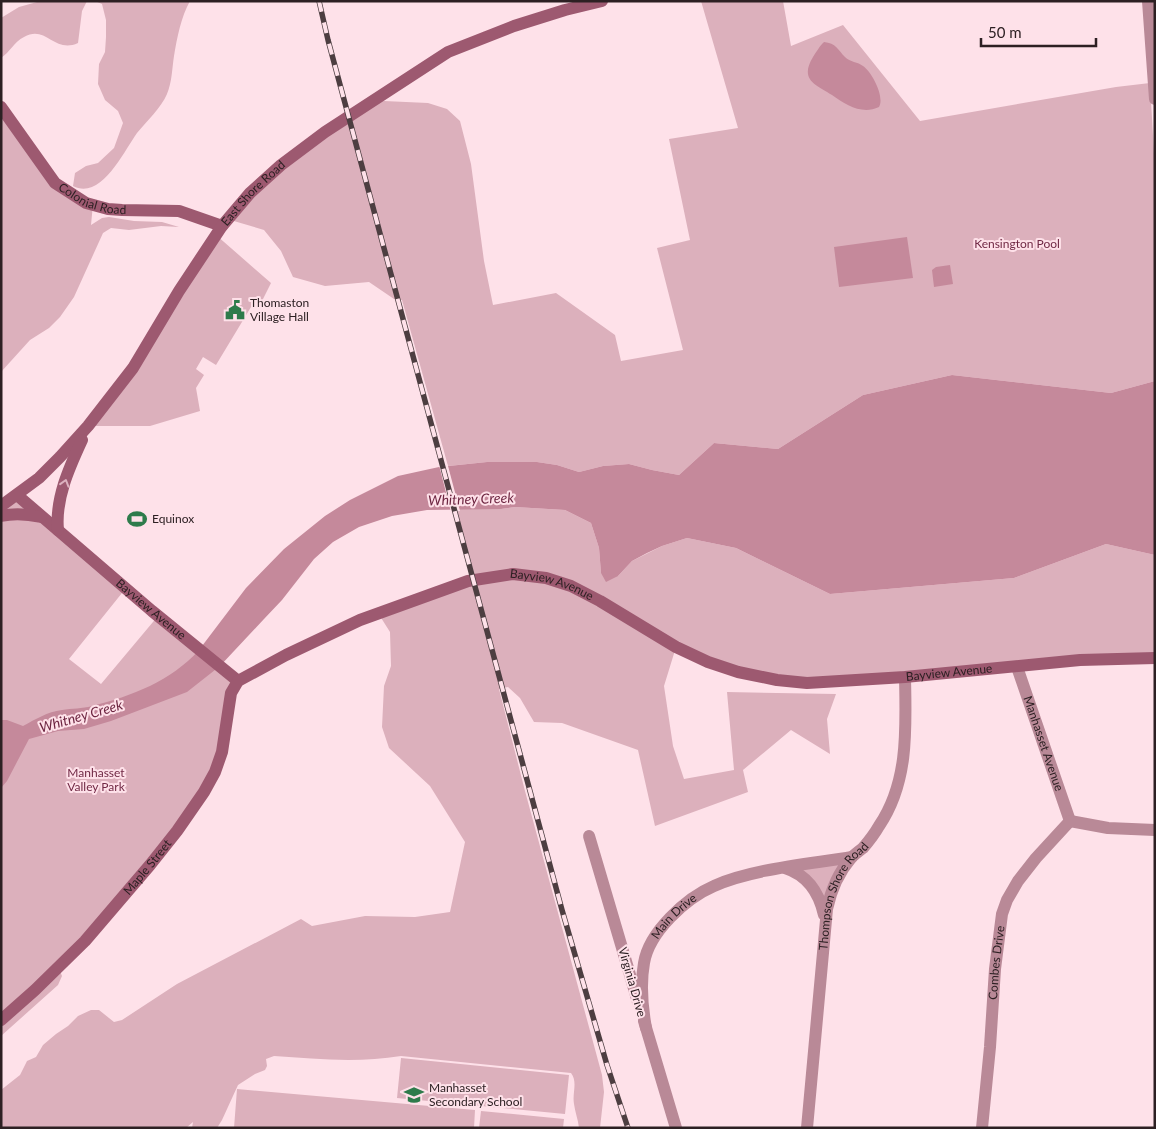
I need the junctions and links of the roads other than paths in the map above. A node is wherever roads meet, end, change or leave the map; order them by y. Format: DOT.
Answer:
graph roads {
  1 [pos="1148,1"];
  2 [pos="597,2"];
  3 [pos="1155,99"];
  4 [pos="1,107"];
  5 [pos="222,226"];
  6 [pos="88,426"];
  7 [pos="17,495"];
  8 [pos="1,506"];
  9 [pos="1,516"];
  10 [pos="43,517"];
  11 [pos="58,530"];
  12 [pos="1155,658"];
  13 [pos="1016,667"];
  14 [pos="905,677"];
  15 [pos="238,681"];
  16 [pos="1070,821"];
  17 [pos="1155,830"];
  18 [pos="589,836"];
  19 [pos="852,856"];
  20 [pos="785,868"];
  21 [pos="825,920"];
  22 [pos="1,1020"];
  23 [pos="646,1028"];
  24 [pos="676,1128"];
  25 [pos="807,1128"];
  26 [pos="982,1128"];
  1 -- 3 [label="street"];
  2 -- 5 [label="street, East Shore Road"];
  4 -- 5 [label="street, Colonial Road"];
  5 -- 6 [label="street, East Shore Road"];
  6 -- 7 [label="street, East Shore Road"];
  11 -- 6 [label="street, one-way"];
  7 -- 8 [label="street, East Shore Road"];
  7 -- 10 [label="street, Bayview Avenue"];
  9 -- 10 [label="street"];
  10 -- 11 [label="street, Bayview Avenue"];
  11 -- 15 [label="street, Bayview Avenue"];
  12 -- 13 [label="street, Bayview Avenue"];
  13 -- 14 [label="street, Bayview Avenue"];
  13 -- 16 [label="street, Manhasset Avenue"];
  14 -- 15 [label="street, Bayview Avenue"];
  14 -- 19 [label="street, Thompson Shore Road"];
  15 -- 22 [label="street, Maple Street"];
  16 -- 17 [label="street"];
  16 -- 26 [label="street, Combes Drive"];
  18 -- 23 [label="street, Virginia Drive"];
  19 -- 20 [label="street, Main Drive"];
  19 -- 21 [label="street, Thompson Shore Road"];
  20 -- 21 [label="street"];
  20 -- 23 [label="street, Main Drive"];
  21 -- 25 [label="street, Thompson Shore Road"];
  23 -- 24 [label="street, Virginia Drive"];
}
